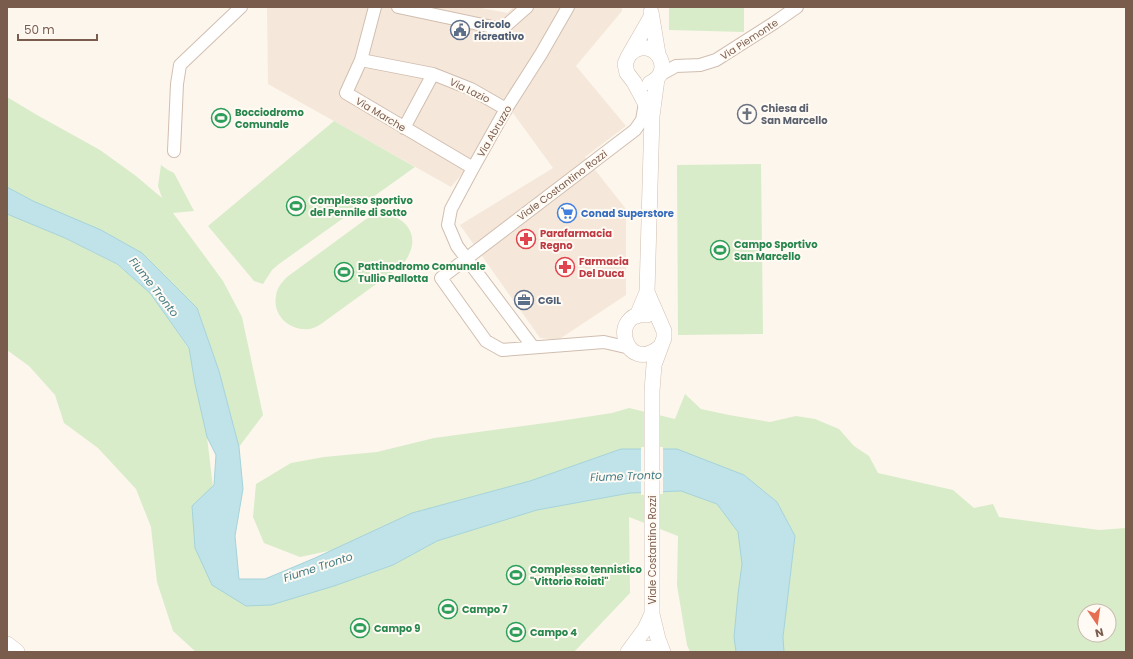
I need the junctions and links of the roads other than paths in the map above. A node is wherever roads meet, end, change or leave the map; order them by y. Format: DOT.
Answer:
graph roads {
  1 [pos="241,7"];
  2 [pos="375,7"];
  3 [pos="398,7"];
  4 [pos="526,7"];
  5 [pos="568,7"];
  6 [pos="797,7"];
  7 [pos="651,12"];
  8 [pos="630,54"];
  9 [pos="659,57"];
  10 [pos="361,60"];
  11 [pos="676,66"];
  12 [pos="433,74"];
  13 [pos="659,77"];
  14 [pos="634,82"];
  15 [pos="506,109"];
  16 [pos="649,110"];
  17 [pos="404,128"];
  18 [pos="174,151"];
  19 [pos="473,168"];
  20 [pos="467,258"];
  21 [pos="647,292"];
  22 [pos="637,316"];
  23 [pos="659,320"];
  24 [pos="625,329"];
  25 [pos="604,342"];
  26 [pos="660,347"];
  27 [pos="533,348"];
  28 [pos="632,350"];
  29 [pos="652,391"];
  30 [pos="652,611"];
  31 [pos="7,645"];
  32 [pos="16,652"];
  33 [pos="628,652"];
  34 [pos="637,652"];
  35 [pos="657,652"];
  36 [pos="663,652"];
  1 -- 18 [label="street"];
  2 -- 10 [label="street, Via Marche"];
  3 -- 4 [label="street"];
  5 -- 15 [label="street, Via Abruzzo"];
  6 -- 11 [label="street, Via Piemonte"];
  7 -- 8 [label="street, Viale Costantino Rozzi"];
  7 -- 9 [label="street, Viale Costantino Rozzi"];
  8 -- 9 [label="street"];
  8 -- 14 [label="street, Viale Costantino Rozzi"];
  9 -- 11 [label="street, Via Piemonte"];
  9 -- 13 [label="street, Viale Costantino Rozzi"];
  10 -- 12 [label="street, Via Lazio"];
  10 -- 17 [label="street, Via Marche"];
  11 -- 13 [label="street, Via Piemonte"];
  12 -- 15 [label="street, Via Lazio"];
  12 -- 17 [label="street"];
  13 -- 14 [label="street"];
  13 -- 16 [label="street, Viale Costantino Rozzi"];
  14 -- 16 [label="street, Viale Costantino Rozzi"];
  15 -- 19 [label="street, Via Abruzzo"];
  16 -- 20 [label="street, Viale Costantino Rozzi"];
  16 -- 21 [label="street, Viale Costantino Rozzi"];
  17 -- 19 [label="street, Via Marche"];
  19 -- 20 [label="street, Via Abruzzo"];
  20 -- 27 [label="street, Via Abruzzo"];
  20 -- 27 [label="street, Viale Costantino Rozzi"];
  21 -- 22 [label="street, Viale Costantino Rozzi"];
  21 -- 23 [label="street, Viale Costantino Rozzi"];
  22 -- 23 [label="street"];
  22 -- 24 [label="street, Viale Costantino Rozzi"];
  23 -- 26 [label="street, Viale Costantino Rozzi"];
  24 -- 25 [label="street, Viale Costantino Rozzi"];
  24 -- 28 [label="street, Viale Costantino Rozzi"];
  25 -- 27 [label="street, Viale Costantino Rozzi"];
  25 -- 28 [label="street, Viale Costantino Rozzi"];
  26 -- 28 [label="street, Viale Costantino Rozzi"];
  26 -- 29 [label="street, Viale Costantino Rozzi"];
  28 -- 29 [label="street, Viale Costantino Rozzi"];
  29 -- 30 [label="street, Viale Costantino Rozzi"];
  30 -- 33 [label="street, Viale Costantino Rozzi"];
  30 -- 36 [label="street, Viale Costantino Rozzi"];
  31 -- 32 [label="main road"];
  34 -- 35 [label="street"];
}
